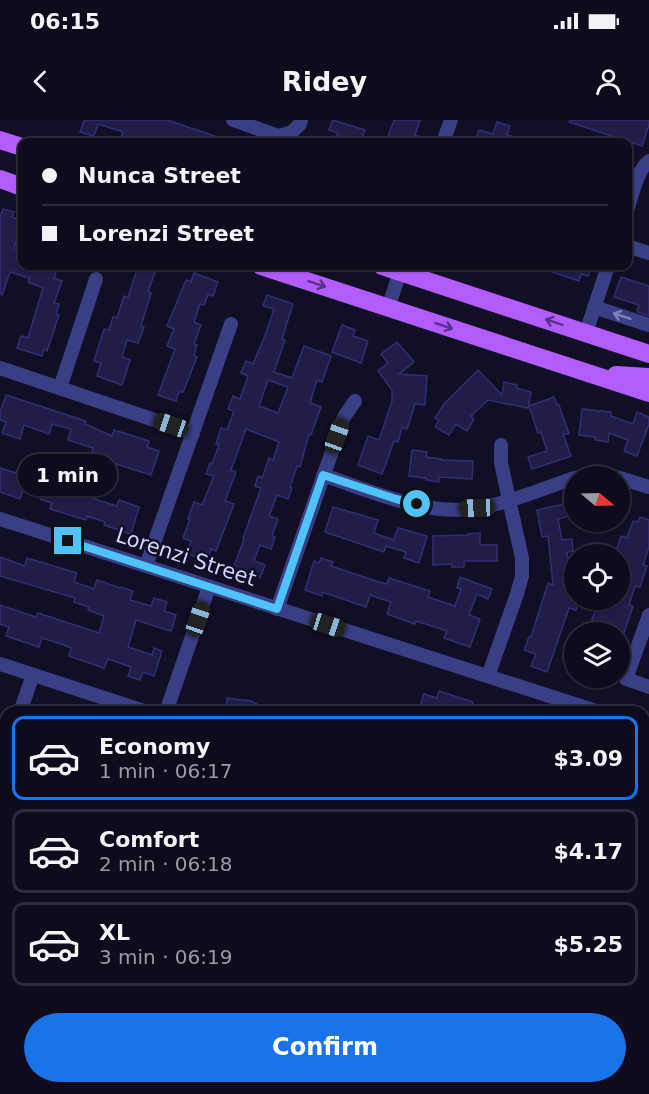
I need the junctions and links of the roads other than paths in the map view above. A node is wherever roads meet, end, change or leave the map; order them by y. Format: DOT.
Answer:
graph roads {
  1 [pos="233,120"];
  2 [pos="301,120"];
  3 [pos="451,120"];
  4 [pos="444,138"];
  5 [pos="0,140"];
  6 [pos="18,146"];
  7 [pos="649,161"];
  8 [pos="0,179"];
  9 [pos="18,186"];
  10 [pos="632,196"];
  11 [pos="632,248"];
  12 [pos="649,253"];
  13 [pos="273,270"];
  14 [pos="400,270"];
  15 [pos="407,270"];
  16 [pos="607,270"];
  17 [pos="96,279"];
  18 [pos="594,307"];
  19 [pos="388,308"];
  20 [pos="231,324"];
  21 [pos="649,325"];
  22 [pos="586,333"];
  23 [pos="649,354"];
  24 [pos="0,368"];
  25 [pos="590,373"];
  26 [pos="649,377"];
  27 [pos="60,388"];
  28 [pos="649,393"];
  29 [pos="355,401"];
  30 [pos="193,433"];
  31 [pos="501,445"];
  32 [pos="323,475"];
  33 [pos="564,481"];
  34 [pos="630,481"];
  35 [pos="649,487"];
  36 [pos="509,499"];
  37 [pos="0,519"];
  38 [pos="146,566"];
  39 [pos="209,587"];
  40 [pos="277,609"];
  41 [pos="649,615"];
  42 [pos="0,664"];
  43 [pos="33,675"];
  44 [pos="488,676"];
  45 [pos="649,687"];
  46 [pos="22,706"];
  47 [pos="129,706"];
  48 [pos="168,706"];
  49 [pos="580,706"];
  1 -- 2 [label="street"];
  3 -- 4 [label="street"];
  5 -- 6 [label="main road"];
  7 -- 10 [label="street"];
  8 -- 9 [label="main road"];
  11 -- 12 [label="street"];
  13 -- 19 [label="main road, one-way"];
  14 -- 19 [label="street"];
  22 -- 15 [label="main road, one-way"];
  16 -- 18 [label="street"];
  17 -- 27 [label="street"];
  21 -- 18 [label="street, one-way"];
  18 -- 22 [label="street"];
  19 -- 25 [label="main road, one-way"];
  20 -- 30 [label="street"];
  22 -- 23 [label="main road"];
  24 -- 27 [label="street"];
  25 -- 26 [label="main road"];
  25 -- 28 [label="main road"];
  27 -- 30 [label="street"];
  29 -- 32 [label="street"];
  30 -- 38 [label="street"];
  31 -- 36 [label="street"];
  32 -- 36 [label="street"];
  32 -- 40 [label="street"];
  33 -- 36 [label="street"];
  34 -- 35 [label="street"];
  36 -- 44 [label="street"];
  37 -- 38 [label="street, Lorenzi Street"];
  38 -- 39 [label="street, Lorenzi Street"];
  39 -- 40 [label="street, Lorenzi Street"];
  39 -- 48 [label="street"];
  40 -- 44 [label="street, Lorenzi Street"];
  41 -- 45 [label="street"];
  42 -- 43 [label="street"];
  43 -- 46 [label="street"];
  43 -- 47 [label="street"];
  44 -- 49 [label="street, Lorenzi Street"];
}
